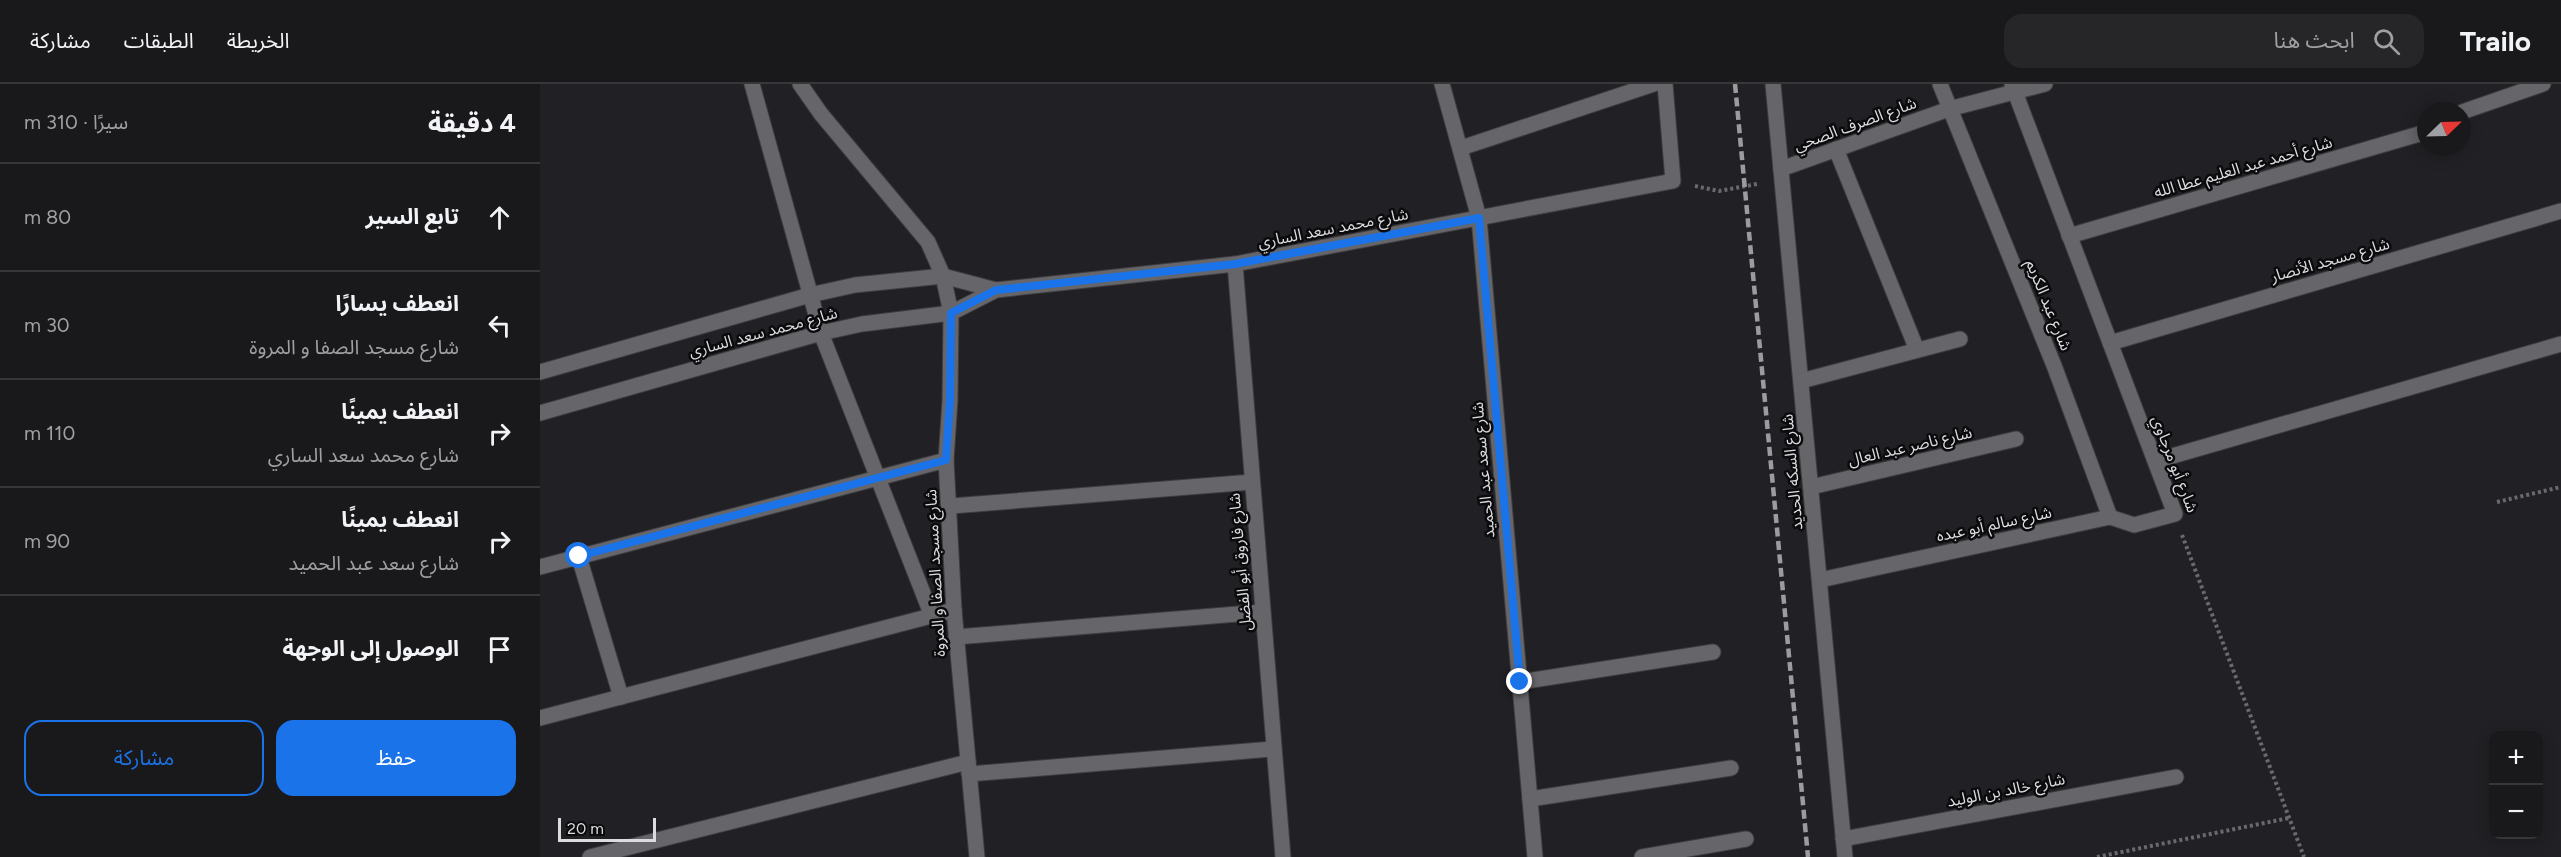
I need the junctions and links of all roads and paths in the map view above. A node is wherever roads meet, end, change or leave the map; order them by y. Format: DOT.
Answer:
graph roads {
  1 [pos="752,84"];
  2 [pos="800,84"];
  3 [pos="1442,84"];
  4 [pos="1654,84"];
  5 [pos="1665,84"];
  6 [pos="1773,84"];
  7 [pos="1940,84"];
  8 [pos="2045,84"];
  9 [pos="2543,84"];
  10 [pos="2013,88"];
  11 [pos="1949,109"];
  12 [pos="2471,109"];
  13 [pos="2417,135"];
  14 [pos="1461,148"];
  15 [pos="1836,149"];
  16 [pos="1781,170"];
  17 [pos="1754,186"];
  18 [pos="1719,191"];
  19 [pos="2561,211"];
  20 [pos="1479,218"];
  21 [pos="2069,236"];
  22 [pos="1235,264"];
  23 [pos="943,276"];
  24 [pos="996,290"];
  25 [pos="810,295"];
  26 [pos="951,313"];
  27 [pos="821,333"];
  28 [pos="1960,339"];
  29 [pos="2110,343"];
  30 [pos="2561,345"];
  31 [pos="1917,350"];
  32 [pos="540,372"];
  33 [pos="1801,381"];
  34 [pos="540,413"];
  35 [pos="2016,439"];
  36 [pos="946,460"];
  37 [pos="2155,460"];
  38 [pos="877,478"];
  39 [pos="1252,482"];
  40 [pos="1811,487"];
  41 [pos="2561,487"];
  42 [pos="2497,502"];
  43 [pos="951,506"];
  44 [pos="2175,514"];
  45 [pos="2110,518"];
  46 [pos="579,556"];
  47 [pos="540,567"];
  48 [pos="1820,580"];
  49 [pos="954,610"];
  50 [pos="1262,612"];
  51 [pos="932,616"];
  52 [pos="956,637"];
  53 [pos="1713,652"];
  54 [pos="1520,682"];
  55 [pos="621,697"];
  56 [pos="540,718"];
  57 [pos="1274,749"];
  58 [pos="969,768"];
  59 [pos="1731,768"];
  60 [pos="2176,777"];
  61 [pos="1530,799"];
  62 [pos="2289,818"];
  63 [pos="1746,839"];
  64 [pos="1843,839"];
  65 [pos="643,851"];
  66 [pos="590,857"];
  67 [pos="977,857"];
  68 [pos="1282,857"];
  69 [pos="1535,857"];
  70 [pos="1642,857"];
  71 [pos="1845,857"];
  72 [pos="2097,857"];
  73 [pos="2304,857"];
  1 -- 25 [label="street"];
  2 -- 23 [label="street, شارع مسجد الصفا و المروة"];
  3 -- 14 [label="street, شارع سعد عبد الحميد"];
  4 -- 14 [label="street"];
  5 -- 20 [label="street, شارع محمد سعد الساري"];
  6 -- 16 [label="street, شارع السكه الحديد"];
  7 -- 11 [label="street, شارع عبد الكريم"];
  8 -- 10 [label="street, شارع الصرف الصحي"];
  9 -- 12 [label="street"];
  10 -- 11 [label="street, شارع الصرف الصحي"];
  10 -- 21 [label="street, شارع أبو مرجاوي"];
  11 -- 15 [label="street, شارع الصرف الصحي"];
  11 -- 45 [label="street, شارع عبد الكريم"];
  13 -- 21 [label="street, شارع أحمد عبد العليم عطا الله"];
  14 -- 20 [label="street, شارع سعد عبد الحميد"];
  15 -- 16 [label="street, شارع الصرف الصحي"];
  15 -- 31 [label="street"];
  16 -- 33 [label="street, شارع السكه الحديد"];
  17 -- 18 [label="path"];
  19 -- 29 [label="street, شارع مسجد الأنصار"];
  20 -- 22 [label="street, شارع محمد سعد الساري"];
  20 -- 54 [label="street, شارع سعد عبد الحميد"];
  21 -- 29 [label="street, شارع أبو مرجاوي"];
  22 -- 24 [label="street, شارع محمد سعد الساري"];
  22 -- 39 [label="street, شارع فاروق أبو الفضل"];
  23 -- 24 [label="street, شارع محمد سعد الساري"];
  23 -- 25 [label="street, شارع محمد سعد الساري"];
  23 -- 26 [label="street, شارع مسجد الصفا و المروة"];
  24 -- 26 [label="street, شارع محمد سعد الساري"];
  25 -- 27 [label="street"];
  25 -- 32 [label="street, شارع محمد سعد الساري"];
  26 -- 27 [label="street, شارع محمد سعد الساري"];
  26 -- 36 [label="street, شارع مسجد الصفا و المروة"];
  27 -- 34 [label="street, شارع محمد سعد الساري"];
  27 -- 38 [label="street"];
  28 -- 31 [label="street"];
  29 -- 37 [label="street, شارع أبو مرجاوي"];
  30 -- 37 [label="street"];
  31 -- 33 [label="street"];
  33 -- 40 [label="street, شارع السكه الحديد"];
  35 -- 40 [label="street, شارع ناصر عبد العال"];
  36 -- 38 [label="street"];
  36 -- 43 [label="street, شارع مسجد الصفا و المروة"];
  37 -- 44 [label="street, شارع أبو مرجاوي"];
  38 -- 46 [label="street"];
  38 -- 51 [label="street"];
  39 -- 43 [label="street"];
  39 -- 50 [label="street, شارع فاروق أبو الفضل"];
  40 -- 48 [label="street, شارع السكه الحديد"];
  41 -- 42 [label="path"];
  43 -- 49 [label="street, شارع مسجد الصفا و المروة"];
  44 -- 45 [label="street, شارع سالم أبو عبده"];
  44 -- 62 [label="path, شارع أبو مرجاوي"];
  45 -- 48 [label="street, شارع سالم أبو عبده"];
  46 -- 47 [label="street"];
  46 -- 55 [label="street"];
  48 -- 64 [label="street, شارع السكه الحديد"];
  49 -- 51 [label="street"];
  49 -- 52 [label="street, شارع مسجد الصفا و المروة"];
  50 -- 52 [label="street"];
  50 -- 57 [label="street, شارع فاروق أبو الفضل"];
  51 -- 55 [label="street"];
  52 -- 58 [label="street, شارع مسجد الصفا و المروة"];
  53 -- 54 [label="street"];
  54 -- 61 [label="street, شارع سعد عبد الحميد"];
  55 -- 56 [label="street"];
  57 -- 58 [label="street"];
  57 -- 68 [label="street, شارع فاروق أبو الفضل"];
  58 -- 65 [label="street"];
  58 -- 67 [label="street, شارع مسجد الصفا و المروة"];
  59 -- 61 [label="street"];
  60 -- 64 [label="street, شارع خالد بن الوليد"];
  61 -- 69 [label="street, شارع سعد عبد الحميد"];
  62 -- 72 [label="path"];
  62 -- 73 [label="path, شارع أبو مرجاوي"];
  63 -- 70 [label="street"];
  64 -- 71 [label="street, شارع السكه الحديد"];
  65 -- 66 [label="street"];
}
